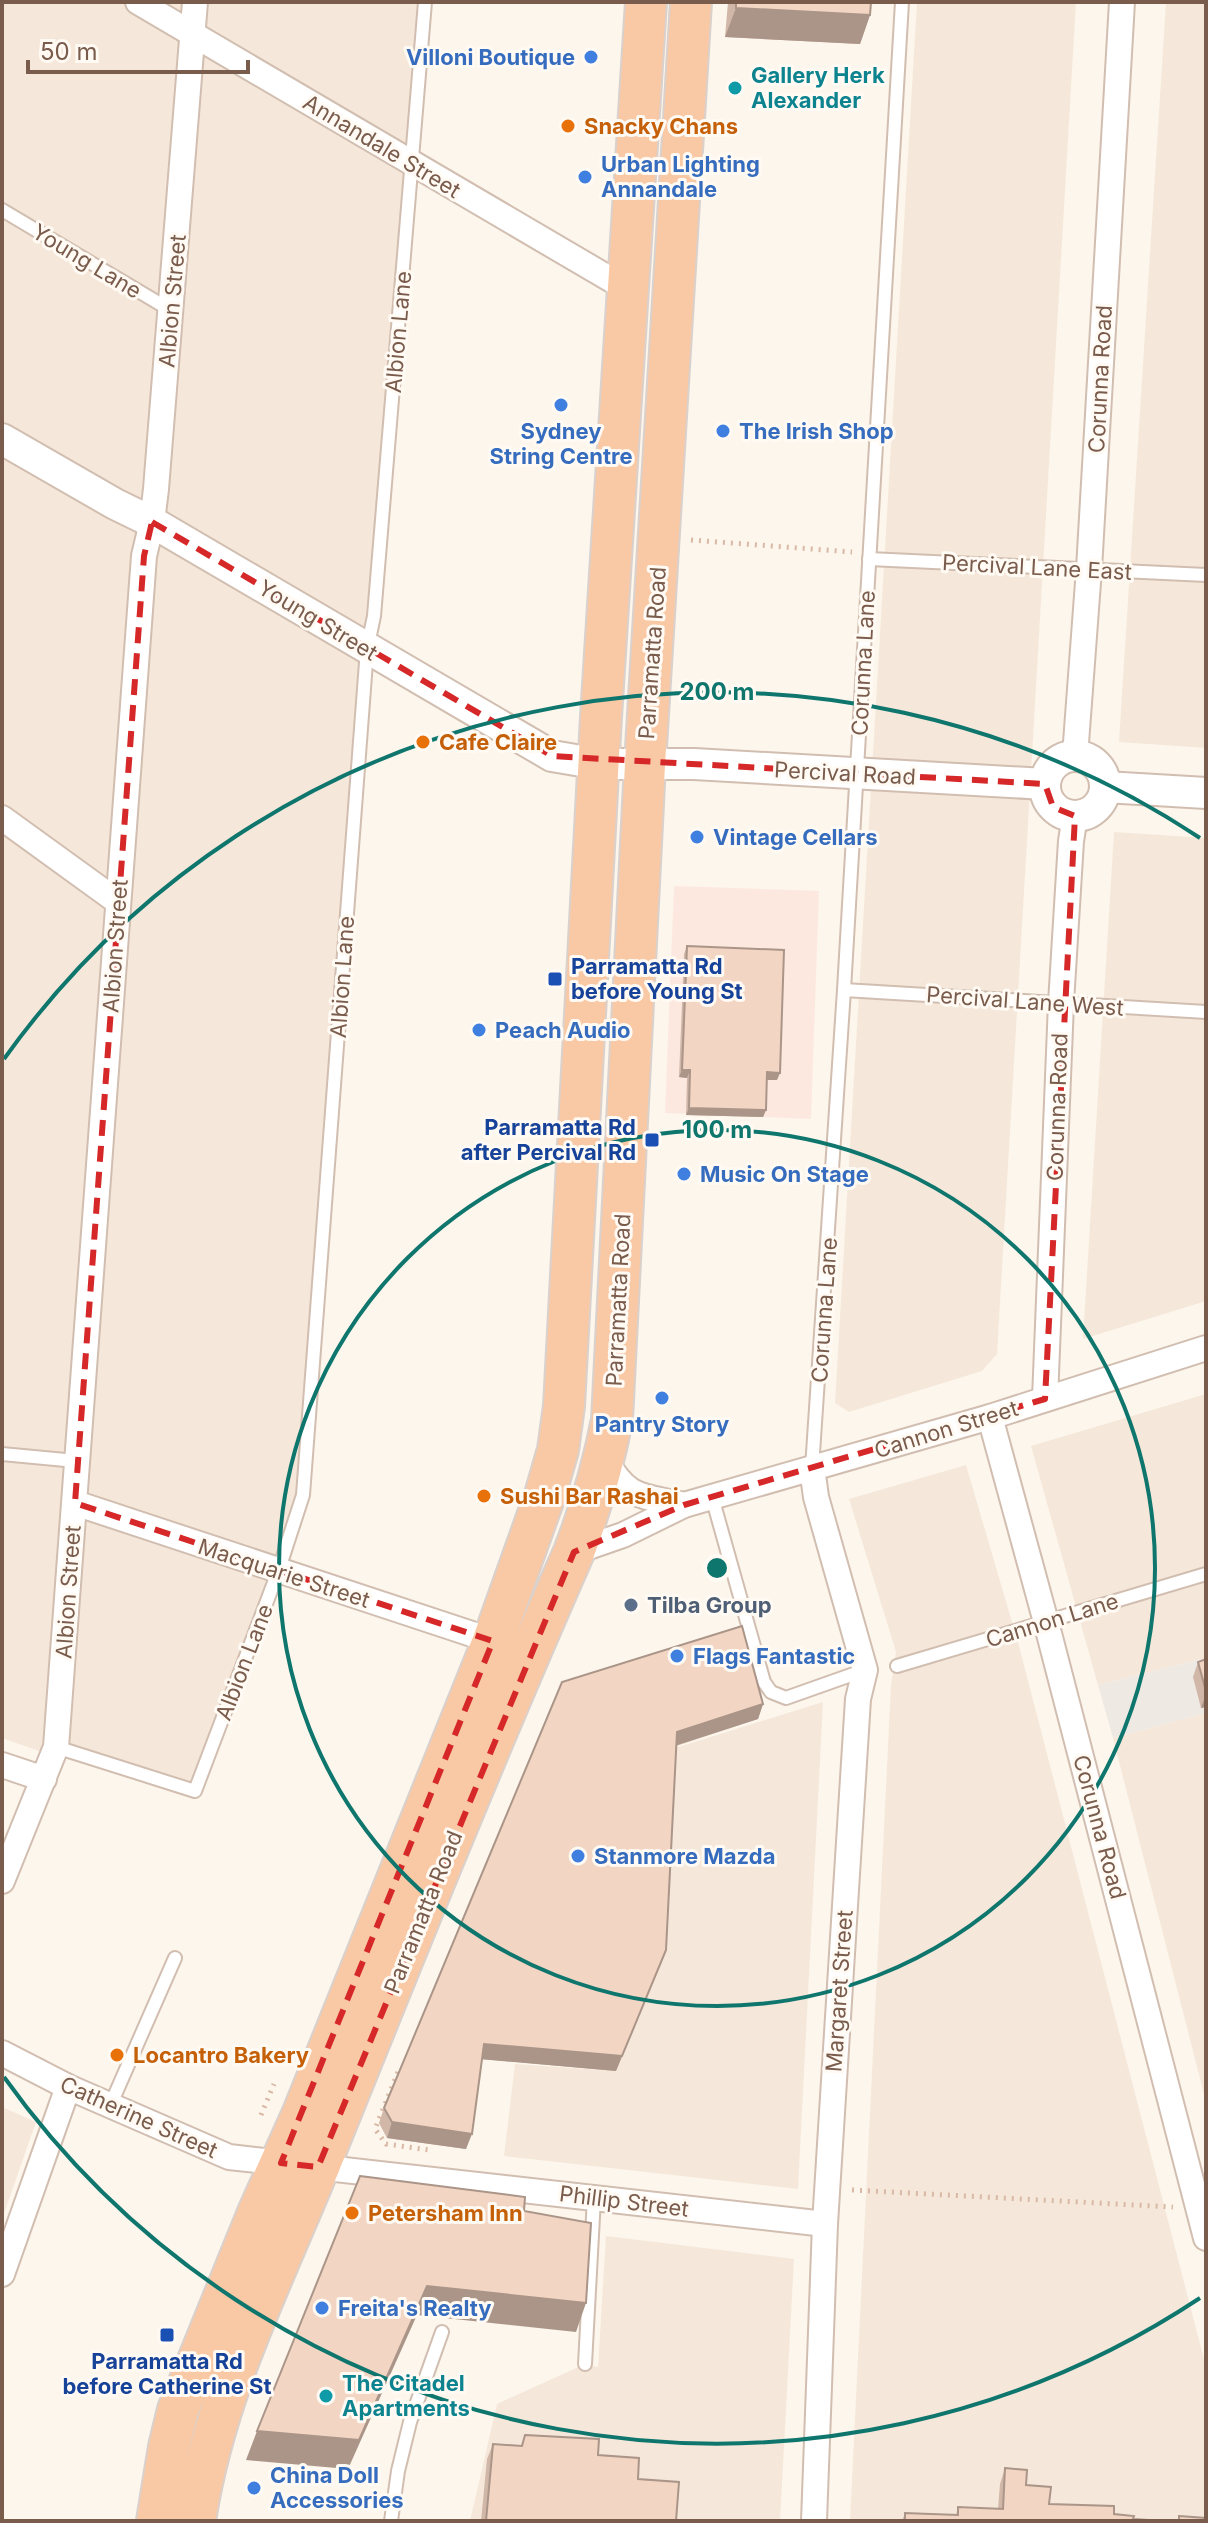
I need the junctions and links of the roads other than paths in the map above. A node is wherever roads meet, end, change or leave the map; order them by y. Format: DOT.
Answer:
graph roads {
  1 [pos="138,2"];
  2 [pos="195,2"];
  3 [pos="425,2"];
  4 [pos="646,2"];
  5 [pos="691,2"];
  6 [pos="902,2"];
  7 [pos="1122,2"];
  8 [pos="192,33"];
  9 [pos="414,165"];
  10 [pos="2,210"];
  11 [pos="627,289"];
  12 [pos="172,311"];
  13 [pos="2,439"];
  14 [pos="152,522"];
  15 [pos="869,556"];
  16 [pos="1089,569"];
  17 [pos="1206,575"];
  18 [pos="367,649"];
  19 [pos="1075,756"];
  20 [pos="599,764"];
  21 [pos="645,764"];
  22 [pos="856,774"];
  23 [pos="1045,784"];
  24 [pos="1105,787"];
  25 [pos="1206,793"];
  26 [pos="1075,816"];
  27 [pos="2,818"];
  28 [pos="118,902"];
  29 [pos="844,990"];
  30 [pos="1061,1003"];
  31 [pos="1206,1012"];
  32 [pos="1206,1348"];
  33 [pos="1045,1399"];
  34 [pos="990,1417"];
  35 [pos="2,1454"];
  36 [pos="605,1459"];
  37 [pos="76,1461"];
  38 [pos="812,1468"];
  39 [pos="712,1497"];
  40 [pos="75,1503"];
  41 [pos="684,1505"];
  42 [pos="574,1552"];
  43 [pos="278,1572"];
  44 [pos="1206,1574"];
  45 [pos="1046,1622"];
  46 [pos="493,1641"];
  47 [pos="897,1666"];
  48 [pos="865,1670"];
  49 [pos="56,1747"];
  50 [pos="2,1765"];
  51 [pos="44,1779"];
  52 [pos="2,1881"];
  53 [pos="175,1958"];
  54 [pos="2,2053"];
  55 [pos="68,2087"];
  56 [pos="110,2106"];
  57 [pos="300,2165"];
  58 [pos="594,2198"];
  59 [pos="825,2224"];
  60 [pos="1206,2238"];
  61 [pos="2,2274"];
  62 [pos="442,2332"];
  63 [pos="585,2364"];
  64 [pos="157,2521"];
  65 [pos="195,2521"];
  66 [pos="391,2521"];
  67 [pos="814,2521"];
  1 -- 8 [label="street, Annandale Street"];
  2 -- 8 [label="street, Albion Street"];
  3 -- 9 [label="lane, Albion Lane"];
  4 -- 11 [label="highway, Parramatta Road"];
  5 -- 21 [label="highway, Parramatta Road"];
  6 -- 15 [label="lane, Corunna Lane"];
  7 -- 16 [label="street, Corunna Road"];
  8 -- 9 [label="street, Annandale Street"];
  8 -- 12 [label="street, Albion Street"];
  9 -- 11 [label="street, Annandale Street"];
  9 -- 18 [label="lane, Albion Lane"];
  10 -- 12 [label="lane, Young Lane"];
  11 -- 20 [label="highway, Parramatta Road"];
  12 -- 14 [label="street, Albion Street"];
  13 -- 14 [label="street, Young Street"];
  14 -- 18 [label="street, Young Street"];
  14 -- 28 [label="street, Albion Street"];
  15 -- 16 [label="lane, Percival Lane East"];
  15 -- 22 [label="lane, Corunna Lane"];
  16 -- 17 [label="lane, Percival Lane East"];
  16 -- 19 [label="street, Corunna Road"];
  18 -- 20 [label="street, Young Street"];
  18 -- 43 [label="lane, Albion Lane"];
  19 -- 23 [label="street"];
  19 -- 24 [label="street"];
  20 -- 21 [label="street, Young Street"];
  20 -- 46 [label="highway, Parramatta Road"];
  21 -- 22 [label="street, Percival Road"];
  21 -- 36 [label="highway, Parramatta Road"];
  22 -- 23 [label="street, Percival Road"];
  22 -- 29 [label="lane, Corunna Lane"];
  23 -- 26 [label="street"];
  24 -- 25 [label="street"];
  24 -- 26 [label="street"];
  26 -- 30 [label="street, Corunna Road"];
  27 -- 28 [label="street"];
  28 -- 37 [label="street, Albion Street"];
  29 -- 30 [label="lane, Percival Lane West"];
  29 -- 38 [label="lane, Corunna Lane"];
  30 -- 31 [label="lane, Percival Lane West"];
  30 -- 33 [label="street, Corunna Road"];
  32 -- 33 [label="street, Cannon Street"];
  33 -- 34 [label="street, Cannon Street"];
  34 -- 38 [label="street, Cannon Street"];
  34 -- 45 [label="street, Corunna Road"];
  35 -- 37 [label="lane"];
  36 -- 41 [label="street, Cannon Street"];
  36 -- 42 [label="highway, Parramatta Road"];
  37 -- 40 [label="street, Albion Street"];
  38 -- 39 [label="street, Cannon Street"];
  38 -- 48 [label="street, Margaret Street"];
  39 -- 41 [label="street, Cannon Street"];
  39 -- 48 [label="lane"];
  40 -- 43 [label="street, Macquarie Street"];
  40 -- 49 [label="street, Albion Street"];
  41 -- 42 [label="street, Cannon Street"];
  42 -- 57 [label="highway, Parramatta Road"];
  43 -- 46 [label="street, Macquarie Street"];
  43 -- 49 [label="lane, Albion Lane"];
  44 -- 45 [label="lane, Cannon Lane"];
  45 -- 47 [label="lane, Cannon Lane"];
  45 -- 60 [label="street, Corunna Road"];
  46 -- 57 [label="highway, Parramatta Road"];
  48 -- 59 [label="street, Margaret Street"];
  49 -- 51 [label="street, Albion Street"];
  50 -- 51 [label="street"];
  51 -- 52 [label="street, Albion Street"];
  53 -- 56 [label="lane"];
  54 -- 55 [label="street, Catherine Street"];
  55 -- 56 [label="street, Catherine Street"];
  55 -- 61 [label="street"];
  56 -- 57 [label="street, Catherine Street"];
  57 -- 58 [label="street, Phillip Street"];
  57 -- 64 [label="highway, Parramatta Road"];
  57 -- 65 [label="highway, Parramatta Road"];
  58 -- 59 [label="street, Phillip Street"];
  58 -- 63 [label="lane"];
  59 -- 67 [label="street, Margaret Street"];
  62 -- 66 [label="lane"];
}
